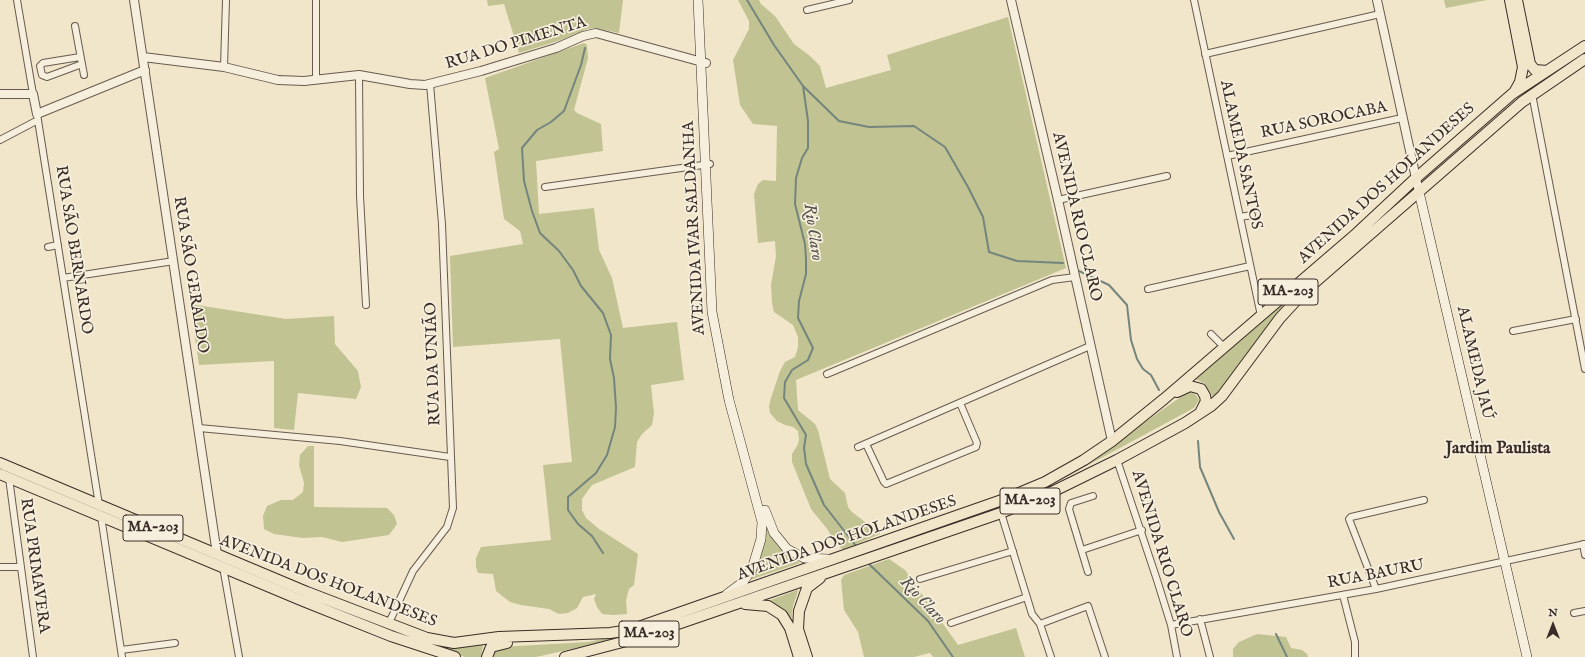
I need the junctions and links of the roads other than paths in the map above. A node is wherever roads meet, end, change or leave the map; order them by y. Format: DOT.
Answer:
graph roads {
  1 [pos="17,0"];
  2 [pos="134,0"];
  3 [pos="226,0"];
  4 [pos="316,0"];
  5 [pos="698,0"];
  6 [pos="703,0"];
  7 [pos="849,0"];
  8 [pos="1011,0"];
  9 [pos="1194,0"];
  10 [pos="1378,0"];
  11 [pos="1510,0"];
  12 [pos="1517,0"];
  13 [pos="807,10"];
  14 [pos="1380,14"];
  15 [pos="75,26"];
  16 [pos="1585,46"];
  17 [pos="1205,54"];
  18 [pos="80,57"];
  19 [pos="143,57"];
  20 [pos="1585,59"];
  21 [pos="704,63"];
  22 [pos="82,64"];
  23 [pos="224,67"];
  24 [pos="145,70"];
  25 [pos="41,71"];
  26 [pos="1546,71"];
  27 [pos="30,74"];
  28 [pos="84,75"];
  29 [pos="359,75"];
  30 [pos="316,80"];
  31 [pos="430,84"];
  32 [pos="0,94"];
  33 [pos="33,94"];
  34 [pos="1512,94"];
  35 [pos="1532,94"];
  36 [pos="37,117"];
  37 [pos="1402,118"];
  38 [pos="0,140"];
  39 [pos="1227,156"];
  40 [pos="708,165"];
  41 [pos="1167,176"];
  42 [pos="1416,178"];
  43 [pos="1432,181"];
  44 [pos="545,186"];
  45 [pos="1419,192"];
  46 [pos="1058,200"];
  47 [pos="1252,215"];
  48 [pos="1240,217"];
  49 [pos="58,245"];
  50 [pos="48,247"];
  51 [pos="174,261"];
  52 [pos="1250,266"];
  53 [pos="1075,277"];
  54 [pos="63,278"];
  55 [pos="1148,289"];
  56 [pos="366,305"];
  57 [pos="1261,316"];
  58 [pos="1576,318"];
  59 [pos="1514,331"];
  60 [pos="1210,334"];
  61 [pos="1090,346"];
  62 [pos="1224,347"];
  63 [pos="1585,369"];
  64 [pos="827,374"];
  65 [pos="1164,399"];
  66 [pos="960,403"];
  67 [pos="1199,414"];
  68 [pos="199,428"];
  69 [pos="1112,441"];
  70 [pos="866,444"];
  71 [pos="858,448"];
  72 [pos="450,457"];
  73 [pos="1117,460"];
  74 [pos="0,463"];
  75 [pos="5,476"];
  76 [pos="1092,496"];
  77 [pos="1424,500"];
  78 [pos="99,505"];
  79 [pos="1001,513"];
  80 [pos="102,516"];
  81 [pos="1142,530"];
  82 [pos="1584,544"];
  83 [pos="1013,550"];
  84 [pos="1082,550"];
  85 [pos="217,554"];
  86 [pos="1585,555"];
  87 [pos="841,557"];
  88 [pos="1504,562"];
  89 [pos="851,564"];
  90 [pos="0,567"];
  91 [pos="21,567"];
  92 [pos="223,567"];
  93 [pos="1088,572"];
  94 [pos="920,580"];
  95 [pos="1376,589"];
  96 [pos="1342,595"];
  97 [pos="1027,597"];
  98 [pos="718,600"];
  99 [pos="730,606"];
  100 [pos="1585,610"];
  101 [pos="1574,613"];
  102 [pos="1200,619"];
  103 [pos="951,623"];
  104 [pos="1040,624"];
  105 [pos="388,625"];
  106 [pos="1171,625"];
  107 [pos="610,633"];
  108 [pos="175,643"];
  109 [pos="121,654"];
  110 [pos="33,657"];
  111 [pos="239,657"];
  112 [pos="455,657"];
  113 [pos="487,657"];
  114 [pos="565,657"];
  115 [pos="799,657"];
  116 [pos="807,657"];
  117 [pos="1051,657"];
  118 [pos="1105,657"];
  119 [pos="1178,657"];
  120 [pos="1210,657"];
  121 [pos="1355,657"];
  122 [pos="1527,657"];
  1 -- 27 [label="street, RUA SÃO BERNARDO"];
  2 -- 19 [label="street, RUA SÃO GERALDO"];
  3 -- 23 [label="street"];
  4 -- 30 [label="street"];
  5 -- 21 [label="main road, AVENIDA IVAR SALDANHA"];
  6 -- 21 [label="main road, AVENIDA IVAR SALDANHA"];
  7 -- 13 [label="street"];
  8 -- 46 [label="street, AVENIDA RIO CLARO"];
  9 -- 17 [label="street, ALAMEDA SANTOS"];
  10 -- 14 [label="street"];
  11 -- 34 [label="main road"];
  12 -- 26 [label="main road"];
  14 -- 17 [label="street"];
  14 -- 37 [label="street"];
  15 -- 18 [label="street"];
  16 -- 26 [label="main road, AVENIDA DOS HOLANDESES / MA-203"];
  17 -- 39 [label="street, ALAMEDA SANTOS"];
  18 -- 22 [label="street"];
  18 -- 25 [label="street"];
  19 -- 23 [label="street, RUA DO PIMENTA"];
  19 -- 24 [label="street, RUA SÃO GERALDO"];
  20 -- 35 [label="main road, AVENIDA DOS HOLANDESES / MA-203"];
  21 -- 31 [label="street, RUA DO PIMENTA"];
  21 -- 40 [label="main road, AVENIDA IVAR SALDANHA"];
  22 -- 25 [label="street"];
  22 -- 28 [label="street"];
  23 -- 30 [label="street, RUA DO PIMENTA"];
  24 -- 36 [label="street"];
  24 -- 51 [label="street, RUA SÃO GERALDO"];
  25 -- 27 [label="street"];
  26 -- 34 [label="main road, AVENIDA DOS HOLANDESES / MA-203"];
  27 -- 33 [label="street, RUA SÃO BERNARDO"];
  29 -- 30 [label="street, RUA DO PIMENTA"];
  29 -- 31 [label="street, RUA DO PIMENTA"];
  29 -- 56 [label="street"];
  31 -- 72 [label="street, RUA DA UNIÃO"];
  32 -- 33 [label="street"];
  33 -- 36 [label="street, RUA SÃO BERNARDO"];
  34 -- 42 [label="main road, AVENIDA DOS HOLANDESES / MA-203"];
  35 -- 43 [label="main road, AVENIDA DOS HOLANDESES / MA-203"];
  35 -- 58 [label="street"];
  36 -- 38 [label="street"];
  36 -- 49 [label="street, RUA SÃO BERNARDO"];
  37 -- 39 [label="street, RUA SOROCABA"];
  37 -- 42 [label="street"];
  39 -- 48 [label="street, ALAMEDA SANTOS"];
  40 -- 44 [label="street"];
  40 -- 87 [label="main road, AVENIDA IVAR SALDANHA"];
  40 -- 98 [label="main road, AVENIDA IVAR SALDANHA"];
  41 -- 46 [label="street"];
  42 -- 43 [label="main road"];
  42 -- 45 [label="street"];
  42 -- 57 [label="main road, AVENIDA DOS HOLANDESES / MA-203"];
  43 -- 45 [label="main road, AVENIDA DOS HOLANDESES / MA-203"];
  45 -- 67 [label="main road, AVENIDA DOS HOLANDESES / MA-203"];
  45 -- 88 [label="main road, ALAMEDA JAÚ"];
  46 -- 53 [label="street, AVENIDA RIO CLARO"];
  47 -- 48 [label="street"];
  48 -- 52 [label="street, ALAMEDA SANTOS"];
  49 -- 50 [label="street"];
  49 -- 54 [label="street, RUA SÃO BERNARDO"];
  51 -- 54 [label="street"];
  51 -- 68 [label="street, RUA SÃO GERALDO"];
  52 -- 55 [label="street"];
  52 -- 57 [label="street, ALAMEDA SANTOS"];
  53 -- 61 [label="street, AVENIDA RIO CLARO"];
  53 -- 64 [label="street"];
  54 -- 78 [label="street, RUA SÃO BERNARDO"];
  57 -- 62 [label="main road, AVENIDA DOS HOLANDESES / MA-203"];
  58 -- 59 [label="street"];
  58 -- 63 [label="street"];
  60 -- 62 [label="street"];
  61 -- 66 [label="street"];
  61 -- 69 [label="street, AVENIDA RIO CLARO"];
  62 -- 65 [label="main road, AVENIDA DOS HOLANDESES / MA-203"];
  65 -- 67 [label="main road"];
  65 -- 69 [label="main road, AVENIDA DOS HOLANDESES / MA-203"];
  66 -- 70 [label="street"];
  66 -- 70 [label="street"];
  67 -- 73 [label="main road, AVENIDA DOS HOLANDESES / MA-203"];
  68 -- 72 [label="street"];
  68 -- 85 [label="street, RUA SÃO GERALDO"];
  69 -- 87 [label="main road, AVENIDA DOS HOLANDESES / MA-203"];
  70 -- 71 [label="street"];
  72 -- 105 [label="street, RUA DA UNIÃO"];
  73 -- 79 [label="main road, AVENIDA DOS HOLANDESES / MA-203"];
  73 -- 81 [label="street, AVENIDA RIO CLARO"];
  74 -- 78 [label="main road, AVENIDA DOS HOLANDESES / MA-203"];
  75 -- 80 [label="main road, AVENIDA DOS HOLANDESES / MA-203"];
  75 -- 91 [label="street, RUA PRIMAVERA"];
  76 -- 84 [label="street"];
  77 -- 95 [label="street"];
  78 -- 85 [label="main road, AVENIDA DOS HOLANDESES / MA-203"];
  79 -- 83 [label="street"];
  79 -- 89 [label="main road, AVENIDA DOS HOLANDESES / MA-203"];
  80 -- 92 [label="main road, AVENIDA DOS HOLANDESES / MA-203"];
  80 -- 109 [label="street"];
  81 -- 84 [label="street"];
  81 -- 106 [label="street, AVENIDA RIO CLARO"];
  82 -- 86 [label="street"];
  82 -- 88 [label="street, RUA BAURU"];
  83 -- 94 [label="street"];
  83 -- 97 [label="street"];
  84 -- 93 [label="street"];
  85 -- 105 [label="main road, AVENIDA DOS HOLANDESES / MA-203"];
  87 -- 98 [label="main road, AVENIDA DOS HOLANDESES / MA-203"];
  88 -- 95 [label="street, RUA BAURU"];
  88 -- 122 [label="main road, ALAMEDA JAÚ"];
  89 -- 99 [label="main road, AVENIDA DOS HOLANDESES / MA-203"];
  89 -- 116 [label="main road"];
  90 -- 91 [label="street"];
  91 -- 110 [label="street, RUA PRIMAVERA"];
  92 -- 111 [label="street"];
  92 -- 112 [label="main road, AVENIDA DOS HOLANDESES / MA-203"];
  95 -- 96 [label="street, RUA BAURU"];
  96 -- 102 [label="street, RUA BAURU"];
  96 -- 121 [label="street"];
  97 -- 103 [label="street"];
  97 -- 104 [label="street"];
  98 -- 107 [label="main road, AVENIDA DOS HOLANDESES / MA-203"];
  99 -- 114 [label="main road, AVENIDA DOS HOLANDESES / MA-203"];
  99 -- 115 [label="main road"];
  100 -- 101 [label="street"];
  102 -- 106 [label="street, RUA BAURU"];
  102 -- 120 [label="street"];
  104 -- 117 [label="street"];
  104 -- 118 [label="street"];
  105 -- 107 [label="main road, AVENIDA DOS HOLANDESES / MA-203"];
  106 -- 119 [label="street, AVENIDA RIO CLARO"];
  107 -- 113 [label="main road"];
  108 -- 109 [label="street"];
}
